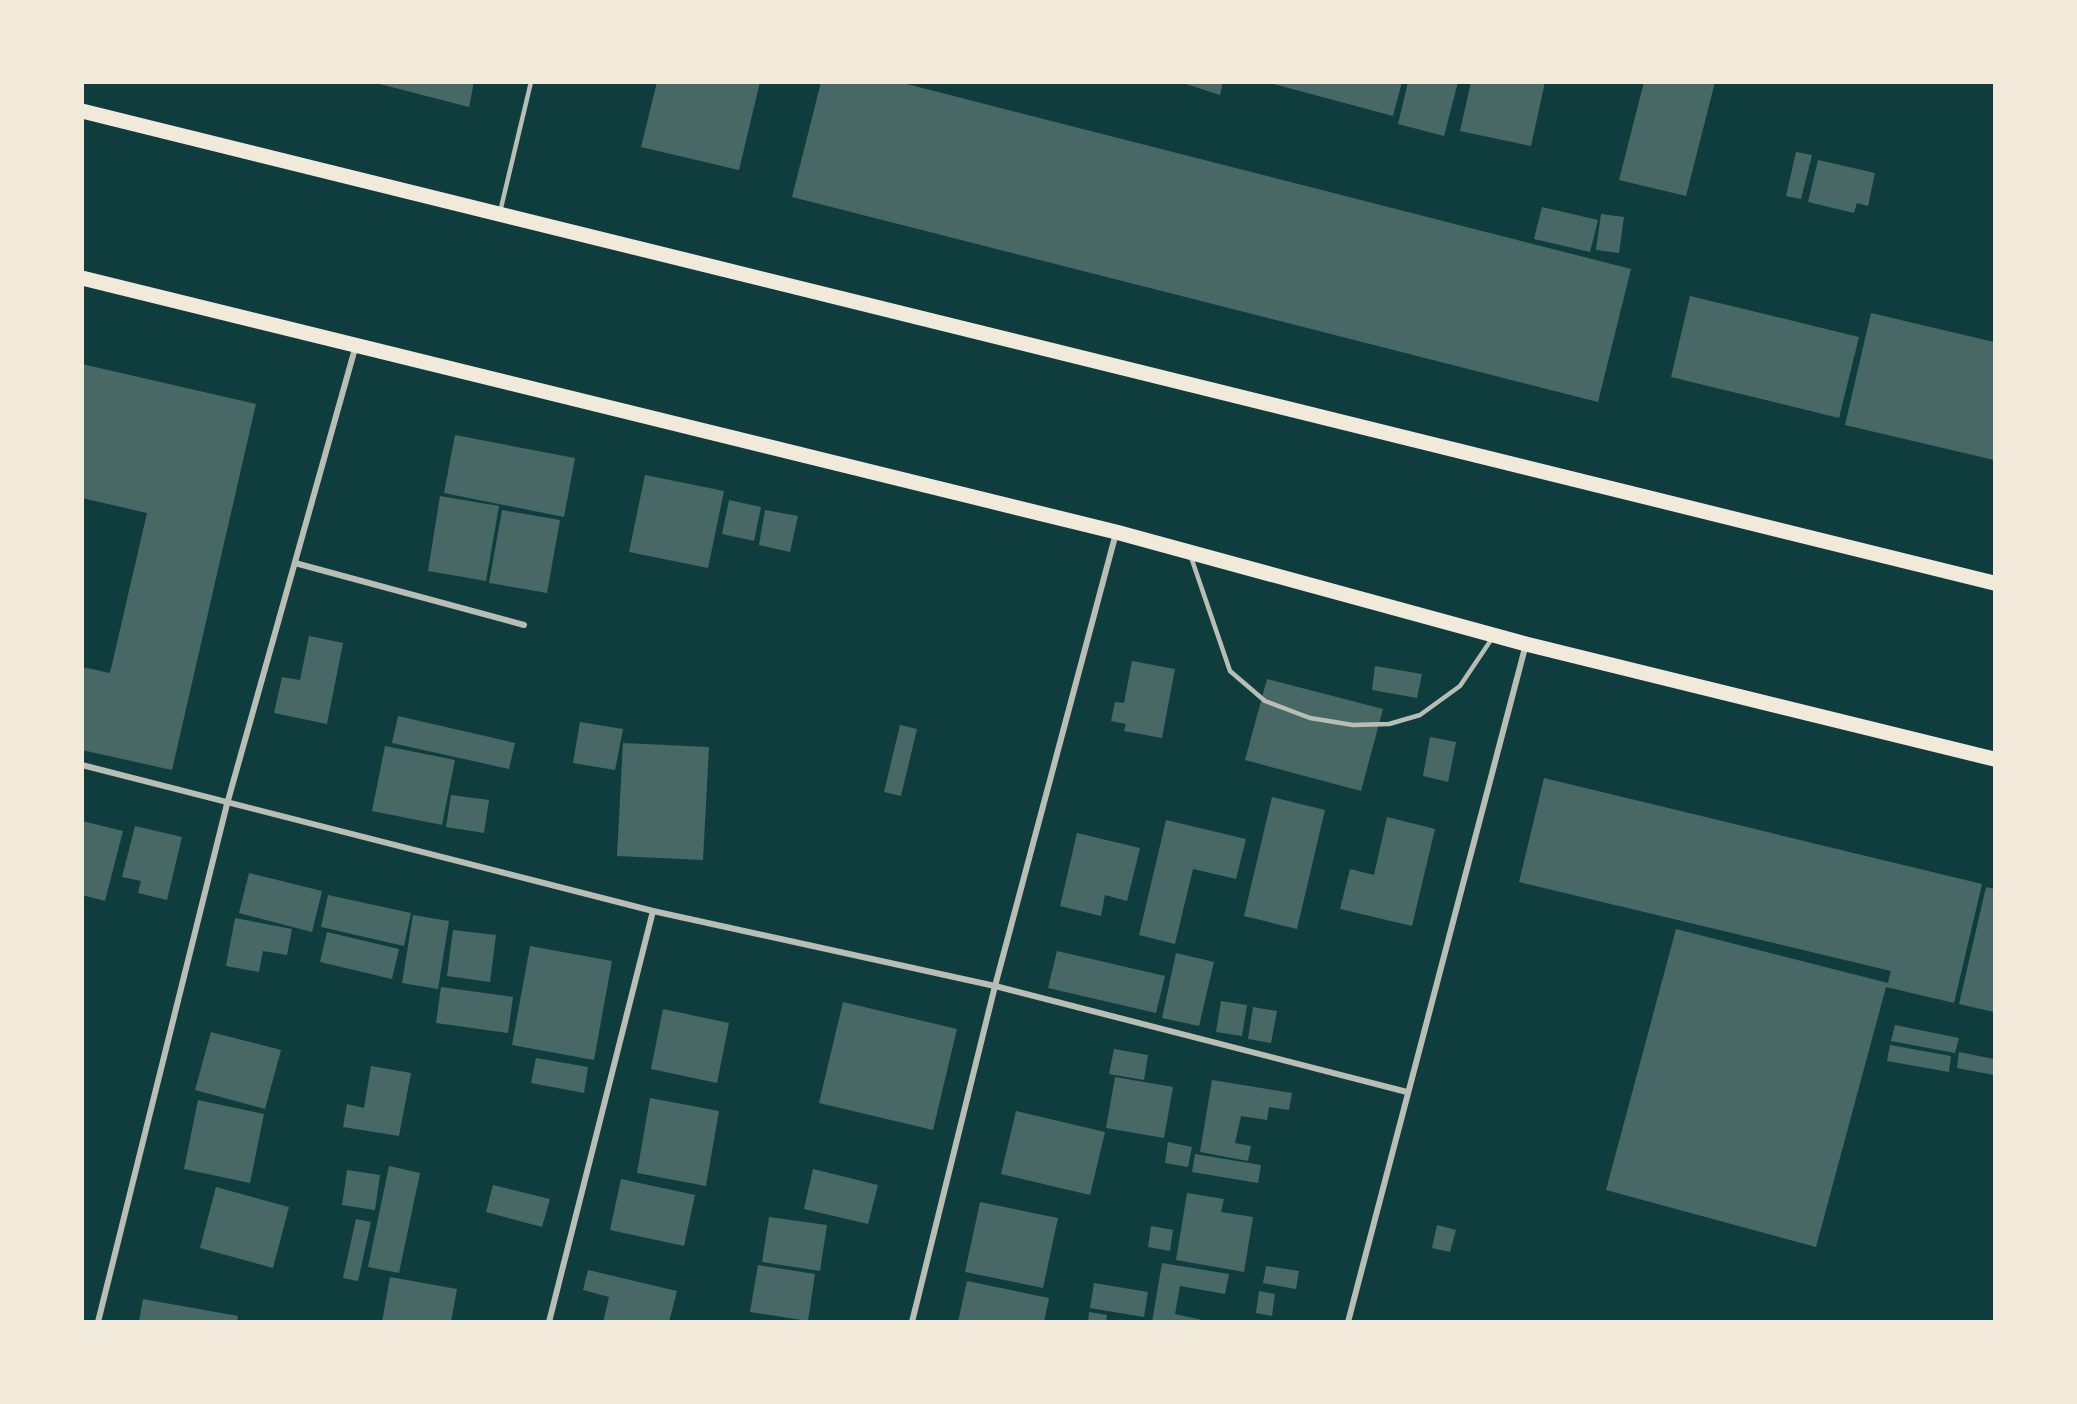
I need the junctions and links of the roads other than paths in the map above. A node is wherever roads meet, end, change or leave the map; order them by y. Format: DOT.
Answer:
graph roads {
  1 [pos="531,82"];
  2 [pos="82,111"];
  3 [pos="499,214"];
  4 [pos="82,278"];
  5 [pos="356,344"];
  6 [pos="1116,532"];
  7 [pos="1189,552"];
  8 [pos="295,563"];
  9 [pos="1995,583"];
  10 [pos="524,625"];
  11 [pos="1494,636"];
  12 [pos="1526,644"];
  13 [pos="1995,759"];
  14 [pos="82,765"];
  15 [pos="227,804"];
  16 [pos="653,911"];
  17 [pos="995,986"];
  18 [pos="1407,1092"];
  19 [pos="98,1322"];
  20 [pos="549,1322"];
  21 [pos="912,1322"];
  22 [pos="1348,1322"];
  1 -- 3 [label="lane"];
  2 -- 3 [label="main road"];
  3 -- 9 [label="main road"];
  4 -- 5 [label="main road"];
  5 -- 6 [label="main road"];
  5 -- 8 [label="street"];
  6 -- 7 [label="main road"];
  6 -- 17 [label="street"];
  7 -- 11 [label="main road"];
  7 -- 11 [label="lane"];
  8 -- 10 [label="street"];
  8 -- 15 [label="street"];
  11 -- 12 [label="main road"];
  12 -- 13 [label="main road"];
  12 -- 18 [label="street"];
  14 -- 15 [label="street"];
  15 -- 16 [label="street"];
  15 -- 19 [label="street"];
  16 -- 17 [label="street"];
  16 -- 20 [label="street"];
  17 -- 18 [label="street"];
  17 -- 21 [label="street"];
  18 -- 22 [label="street"];
}
